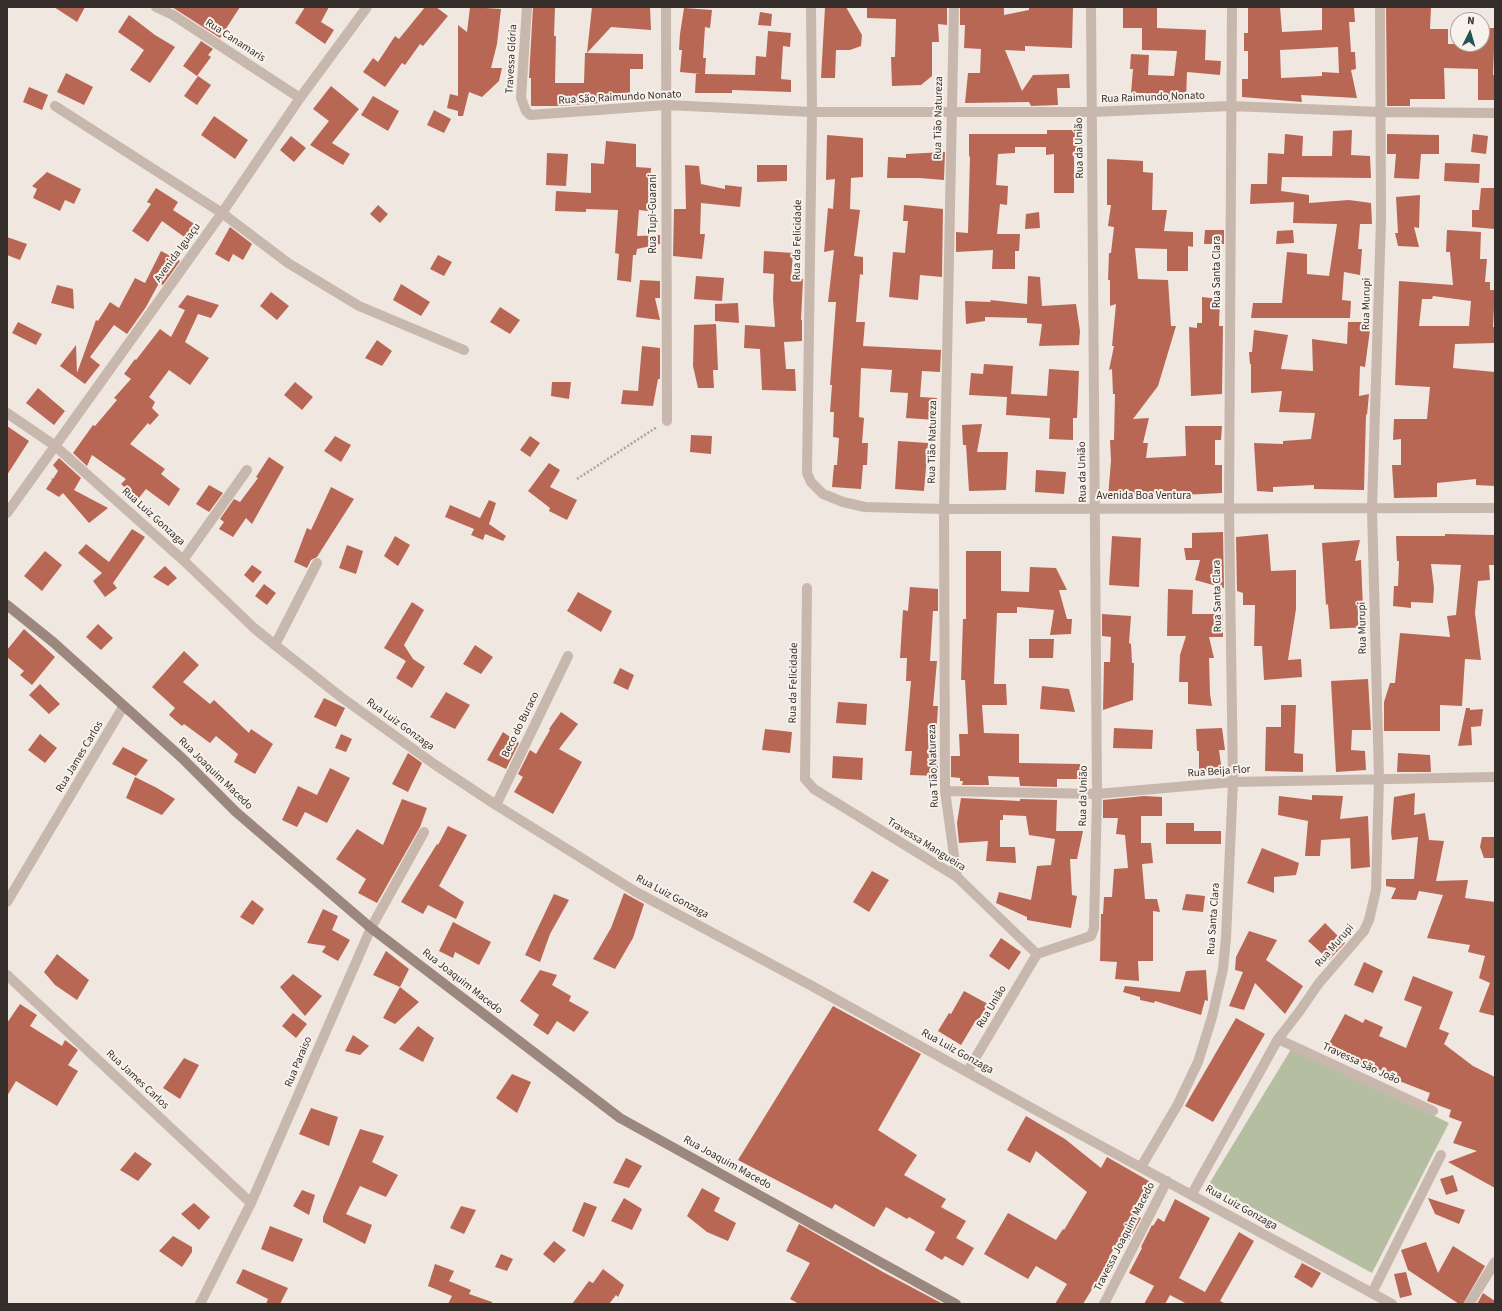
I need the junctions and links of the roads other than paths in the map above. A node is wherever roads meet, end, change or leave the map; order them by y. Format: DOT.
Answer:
graph roads {
  1 [pos="156,7"];
  2 [pos="367,7"];
  3 [pos="527,7"];
  4 [pos="666,7"];
  5 [pos="811,7"];
  6 [pos="954,7"];
  7 [pos="1091,7"];
  8 [pos="1232,7"];
  9 [pos="1380,7"];
  10 [pos="300,98"];
  11 [pos="666,105"];
  12 [pos="55,106"];
  13 [pos="1230,106"];
  14 [pos="526,111"];
  15 [pos="812,112"];
  16 [pos="1091,112"];
  17 [pos="1380,112"];
  18 [pos="951,113"];
  19 [pos="1495,113"];
  20 [pos="222,213"];
  21 [pos="464,350"];
  22 [pos="7,413"];
  23 [pos="667,420"];
  24 [pos="54,445"];
  25 [pos="247,470"];
  26 [pos="807,473"];
  27 [pos="1495,508"];
  28 [pos="944,509"];
  29 [pos="1229,509"];
  30 [pos="1372,509"];
  31 [pos="1096,510"];
  32 [pos="7,513"];
  33 [pos="183,560"];
  34 [pos="317,563"];
  35 [pos="807,588"];
  36 [pos="7,605"];
  37 [pos="275,645"];
  38 [pos="568,656"];
  39 [pos="123,707"];
  40 [pos="1495,777"];
  41 [pos="1379,778"];
  42 [pos="804,779"];
  43 [pos="1233,782"];
  44 [pos="945,792"];
  45 [pos="1097,794"];
  46 [pos="496,805"];
  47 [pos="424,832"];
  48 [pos="957,877"];
  49 [pos="7,902"];
  50 [pos="371,928"];
  51 [pos="1037,954"];
  52 [pos="7,975"];
  53 [pos="1278,1038"];
  54 [pos="967,1072"];
  55 [pos="1433,1111"];
  56 [pos="1441,1155"];
  57 [pos="1141,1167"];
  58 [pos="1167,1182"];
  59 [pos="1192,1194"];
  60 [pos="251,1203"];
  61 [pos="1495,1262"];
  62 [pos="1372,1293"];
  63 [pos="200,1304"];
  64 [pos="956,1304"];
  65 [pos="1104,1304"];
  66 [pos="1392,1304"];
  67 [pos="1469,1304"];
  1 -- 10 [label="street, Rua Canamaris"];
  2 -- 10 [label="street, Avenida Iguaçu"];
  3 -- 14 [label="street, Travessa Glória"];
  4 -- 11 [label="street, Rua Tupi-Guarani"];
  5 -- 15 [label="street, Rua da Felicidade"];
  6 -- 18 [label="street, Rua Tião Natureza"];
  7 -- 16 [label="street, Rua da União"];
  8 -- 13 [label="street, Rua Santa Clara"];
  9 -- 17 [label="street, Rua Murupi"];
  10 -- 20 [label="street, Avenida Iguaçu"];
  11 -- 14 [label="street, Rua São Raimundo Nonato"];
  11 -- 15 [label="street, Rua São Raimundo Nonato"];
  11 -- 23 [label="street, Rua Tupi-Guarani"];
  12 -- 20 [label="street"];
  13 -- 16 [label="street, Rua Raimundo Nonato"];
  13 -- 17 [label="street, Rua Raimundo Nonato"];
  13 -- 29 [label="street, Rua Santa Clara"];
  15 -- 18 [label="street, Rua Raimundo Nonato"];
  15 -- 26 [label="street, Rua da Felicidade"];
  16 -- 18 [label="street, Rua Raimundo Nonato"];
  16 -- 31 [label="street, Rua da União"];
  17 -- 19 [label="street, Rua Raimundo Nonato"];
  17 -- 30 [label="street, Rua Murupi"];
  18 -- 28 [label="street, Rua Tião Natureza"];
  20 -- 21 [label="street"];
  20 -- 24 [label="street, Avenida Iguaçu"];
  22 -- 24 [label="street, Rua Luiz Gonzaga"];
  24 -- 32 [label="street, Avenida Iguaçu"];
  24 -- 33 [label="street, Rua Luiz Gonzaga"];
  25 -- 33 [label="street"];
  26 -- 28 [label="street, Avenida Boa Ventura"];
  27 -- 30 [label="street, Avenida Boa Ventura"];
  28 -- 31 [label="street, Avenida Boa Ventura"];
  28 -- 44 [label="street, Rua Tião Natureza"];
  29 -- 30 [label="street, Avenida Boa Ventura"];
  29 -- 31 [label="street, Avenida Boa Ventura"];
  29 -- 43 [label="street, Rua Santa Clara"];
  30 -- 41 [label="street, Rua Murupi"];
  31 -- 45 [label="street, Rua da União"];
  33 -- 37 [label="street, Rua Luiz Gonzaga"];
  34 -- 37 [label="street"];
  35 -- 42 [label="street, Rua da Felicidade"];
  36 -- 39 [label="street, Rua Joaquim Macedo"];
  37 -- 46 [label="street, Rua Luiz Gonzaga"];
  38 -- 46 [label="street, Beco do Buraco"];
  39 -- 49 [label="street, Rua James Carlos"];
  39 -- 50 [label="street, Rua Joaquim Macedo"];
  40 -- 41 [label="street, Rua Beija Flor"];
  41 -- 43 [label="street, Rua Beija Flor"];
  41 -- 53 [label="street, Rua Murupi"];
  42 -- 48 [label="street, Travessa Mangueira"];
  43 -- 45 [label="street, Rua Beija Flor"];
  43 -- 57 [label="street, Rua Santa Clara"];
  44 -- 45 [label="street, Rua Beija Flor"];
  44 -- 48 [label="street, Rua Tião Natureza"];
  45 -- 51 [label="street, Rua da União"];
  46 -- 54 [label="street, Rua Luiz Gonzaga"];
  47 -- 50 [label="street, Rua Paraiso"];
  48 -- 51 [label="street, Travessa Mangueira"];
  50 -- 60 [label="street, Rua Paraiso"];
  50 -- 64 [label="street, Rua Joaquim Macedo"];
  51 -- 54 [label="street, Rua União"];
  52 -- 60 [label="street, Rua James Carlos"];
  53 -- 55 [label="street, Travessa São João"];
  53 -- 59 [label="street, Rua Murupi"];
  54 -- 57 [label="street, Rua Luiz Gonzaga"];
  56 -- 62 [label="street"];
  57 -- 58 [label="street, Rua Luiz Gonzaga"];
  58 -- 59 [label="street, Rua Luiz Gonzaga"];
  58 -- 65 [label="street, Travessa Joaquim Macedo"];
  59 -- 62 [label="street, Rua Luiz Gonzaga"];
  60 -- 63 [label="street, Rua Paraiso"];
  61 -- 67 [label="street"];
  62 -- 66 [label="street, Rua Luiz Gonzaga"];
}
